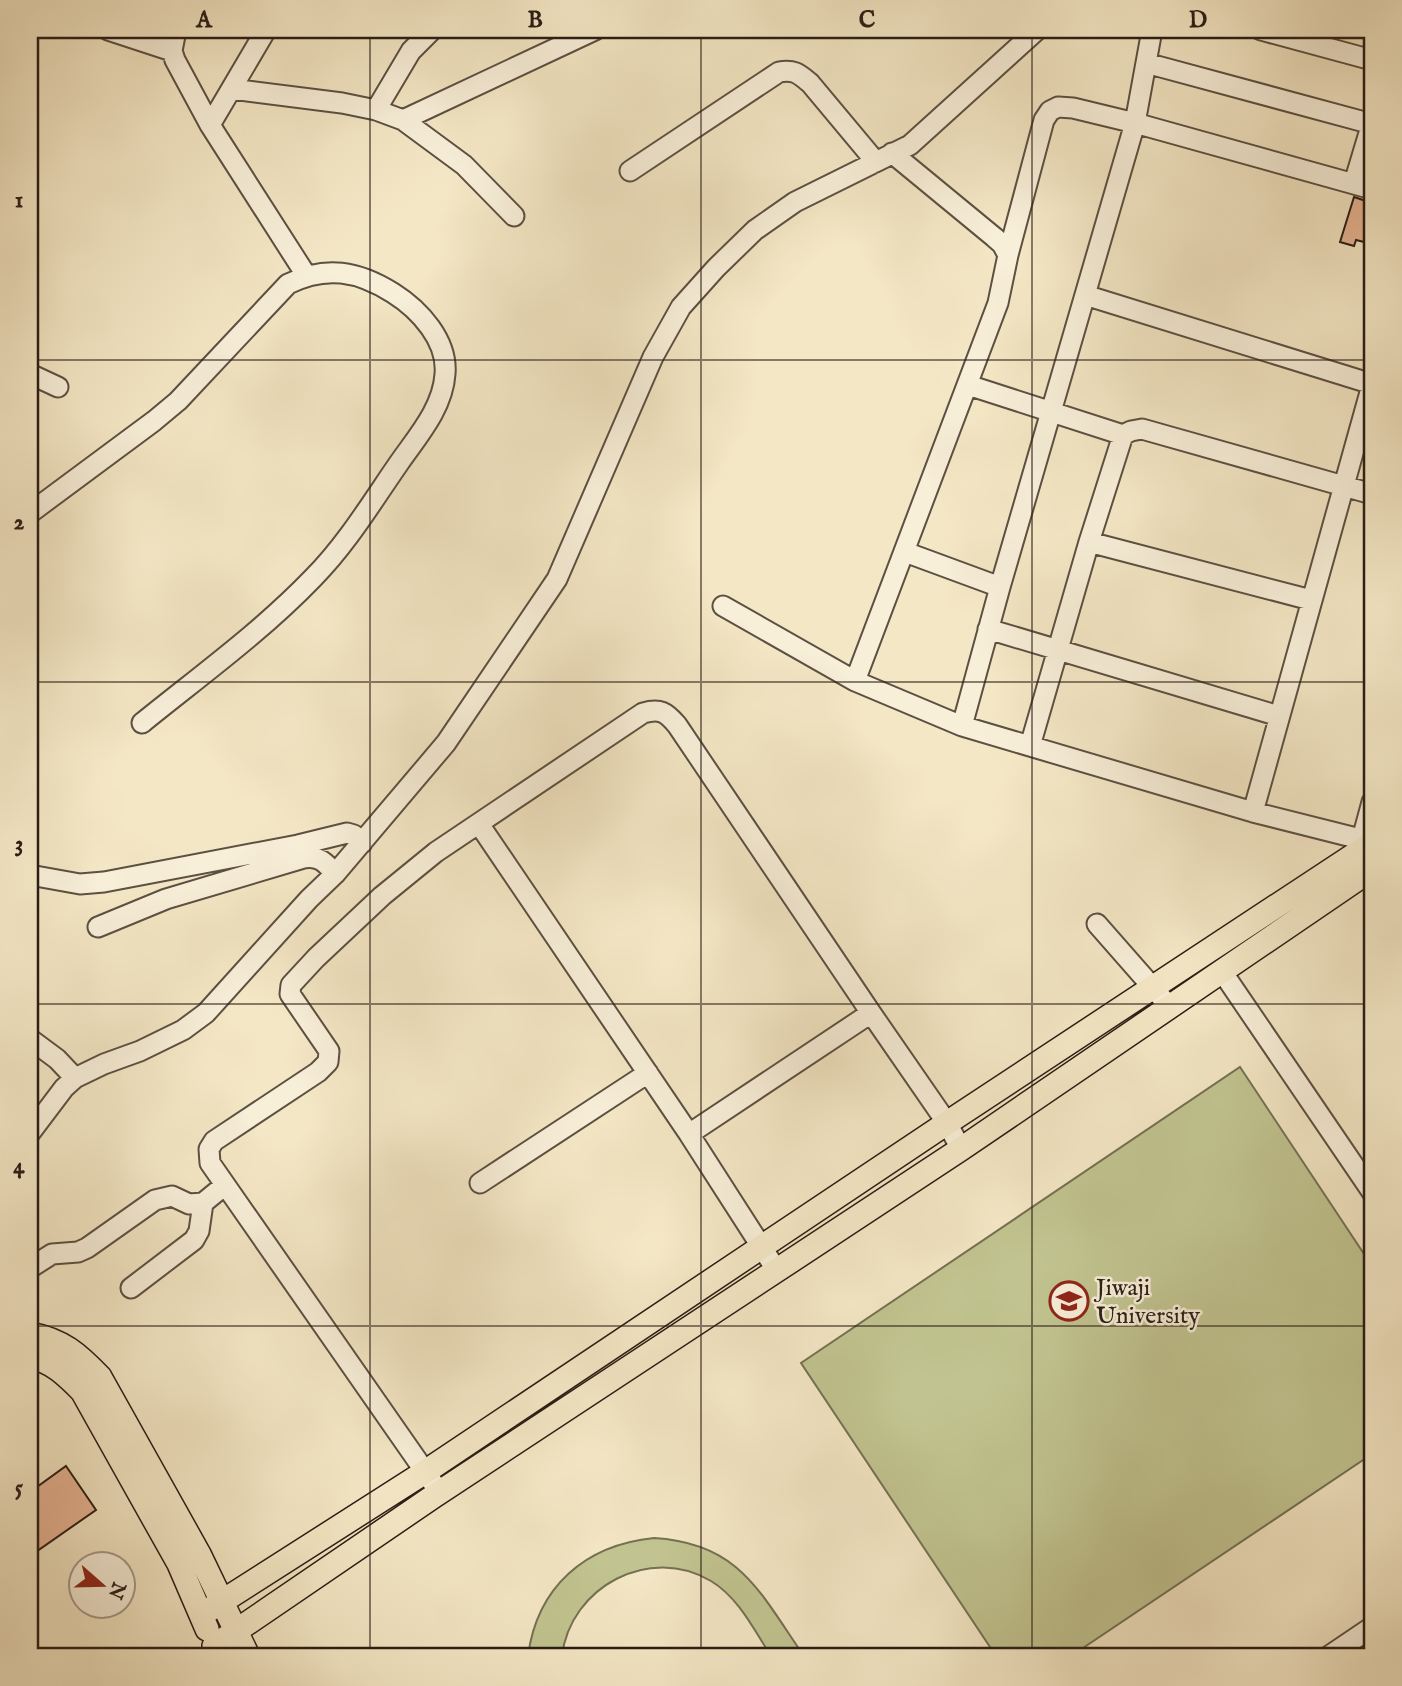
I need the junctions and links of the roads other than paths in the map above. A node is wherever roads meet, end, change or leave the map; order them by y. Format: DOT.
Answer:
graph roads {
  1 [pos="108,30"];
  2 [pos="176,30"];
  3 [pos="266,30"];
  4 [pos="432,30"];
  5 [pos="595,30"];
  6 [pos="1037,30"];
  7 [pos="1152,30"];
  8 [pos="1261,30"];
  9 [pos="172,51"];
  10 [pos="1372,60"];
  11 [pos="1146,63"];
  12 [pos="232,89"];
  13 [pos="376,110"];
  14 [pos="403,120"];
  15 [pos="1135,123"];
  16 [pos="1372,123"];
  17 [pos="210,125"];
  18 [pos="884,158"];
  19 [pos="630,171"];
  20 [pos="1363,186"];
  21 [pos="514,216"];
  22 [pos="1008,255"];
  23 [pos="306,275"];
  24 [pos="1085,295"];
  25 [pos="30,374"];
  26 [pos="1372,384"];
  27 [pos="968,385"];
  28 [pos="58,387"];
  29 [pos="1052,411"];
  30 [pos="1123,435"];
  31 [pos="1344,487"];
  32 [pos="1372,494"];
  33 [pos="30,513"];
  34 [pos="1089,542"];
  35 [pos="905,552"];
  36 [pos="1000,587"];
  37 [pos="1311,600"];
  38 [pos="723,606"];
  39 [pos="988,629"];
  40 [pos="1057,650"];
  41 [pos="855,681"];
  42 [pos="1279,716"];
  43 [pos="142,723"];
  44 [pos="962,726"];
  45 [pos="1030,746"];
  46 [pos="1372,802"];
  47 [pos="1253,812"];
  48 [pos="479,824"];
  49 [pos="1369,841"];
  50 [pos="362,843"];
  51 [pos="1372,869"];
  52 [pos="335,874"];
  53 [pos="30,875"];
  54 [pos="1097,924"];
  55 [pos="98,928"];
  56 [pos="1221,970"];
  57 [pos="1154,987"];
  58 [pos="1169,1006"];
  59 [pos="871,1013"];
  60 [pos="30,1039"];
  61 [pos="648,1073"];
  62 [pos="75,1078"];
  63 [pos="947,1123"];
  64 [pos="30,1133"];
  65 [pos="689,1134"];
  66 [pos="961,1149"];
  67 [pos="480,1183"];
  68 [pos="225,1185"];
  69 [pos="1372,1192"];
  70 [pos="203,1203"];
  71 [pos="763,1247"];
  72 [pos="30,1268"];
  73 [pos="777,1271"];
  74 [pos="131,1288"];
  75 [pos="30,1334"];
  76 [pos="30,1357"];
  77 [pos="425,1472"];
  78 [pos="439,1493"];
  79 [pos="222,1601"];
  80 [pos="201,1615"];
  81 [pos="1372,1627"];
  82 [pos="236,1632"];
  83 [pos="216,1651"];
  84 [pos="248,1656"];
  85 [pos="1329,1656"];
  1 -- 9 [label="street"];
  2 -- 9 [label="street"];
  3 -- 12 [label="street"];
  4 -- 13 [label="street"];
  5 -- 14 [label="street"];
  6 -- 18 [label="street"];
  7 -- 11 [label="street"];
  8 -- 10 [label="street"];
  9 -- 17 [label="street"];
  11 -- 15 [label="street"];
  11 -- 16 [label="street"];
  12 -- 13 [label="street"];
  12 -- 17 [label="street"];
  13 -- 14 [label="street"];
  14 -- 21 [label="street"];
  15 -- 20 [label="street"];
  15 -- 22 [label="street"];
  15 -- 24 [label="street"];
  16 -- 20 [label="street"];
  17 -- 23 [label="street"];
  18 -- 19 [label="street"];
  18 -- 22 [label="street"];
  18 -- 50 [label="street"];
  22 -- 27 [label="street"];
  23 -- 33 [label="street"];
  23 -- 43 [label="street"];
  24 -- 26 [label="street"];
  24 -- 29 [label="street"];
  25 -- 28 [label="street"];
  26 -- 31 [label="street"];
  27 -- 29 [label="street"];
  27 -- 35 [label="street"];
  29 -- 30 [label="street"];
  29 -- 36 [label="street"];
  30 -- 31 [label="street"];
  30 -- 34 [label="street"];
  31 -- 32 [label="street"];
  31 -- 37 [label="street"];
  34 -- 37 [label="street"];
  34 -- 40 [label="street"];
  35 -- 36 [label="street"];
  35 -- 41 [label="street"];
  36 -- 39 [label="street"];
  37 -- 42 [label="street"];
  38 -- 41 [label="street"];
  39 -- 40 [label="street"];
  39 -- 44 [label="street"];
  40 -- 42 [label="street"];
  40 -- 45 [label="street"];
  41 -- 44 [label="street"];
  42 -- 47 [label="street"];
  44 -- 45 [label="street"];
  45 -- 47 [label="street"];
  46 -- 49 [label="street"];
  47 -- 49 [label="street"];
  48 -- 59 [label="street"];
  48 -- 61 [label="street"];
  48 -- 68 [label="street"];
  49 -- 57 [label="main road"];
  50 -- 52 [label="street"];
  50 -- 53 [label="street"];
  51 -- 56 [label="main road"];
  52 -- 55 [label="street"];
  52 -- 62 [label="street"];
  54 -- 57 [label="street"];
  56 -- 58 [label="main road"];
  56 -- 69 [label="street"];
  57 -- 58 [label="street"];
  57 -- 63 [label="main road"];
  58 -- 66 [label="main road"];
  59 -- 63 [label="street"];
  59 -- 65 [label="street"];
  60 -- 62 [label="street"];
  61 -- 65 [label="street"];
  61 -- 67 [label="street"];
  62 -- 64 [label="street"];
  63 -- 66 [label="street"];
  63 -- 71 [label="main road"];
  65 -- 71 [label="street"];
  66 -- 73 [label="main road"];
  68 -- 70 [label="street"];
  68 -- 77 [label="street"];
  70 -- 72 [label="street"];
  70 -- 74 [label="street"];
  71 -- 73 [label="street"];
  71 -- 77 [label="main road"];
  73 -- 78 [label="main road"];
  75 -- 79 [label="main road"];
  76 -- 80 [label="main road"];
  77 -- 78 [label="street"];
  77 -- 79 [label="main road"];
  78 -- 82 [label="main road"];
  79 -- 80 [label="main road"];
  79 -- 82 [label="main road"];
  80 -- 83 [label="main road"];
  81 -- 85 [label="street"];
  82 -- 83 [label="main road"];
  82 -- 84 [label="main road"];
}
